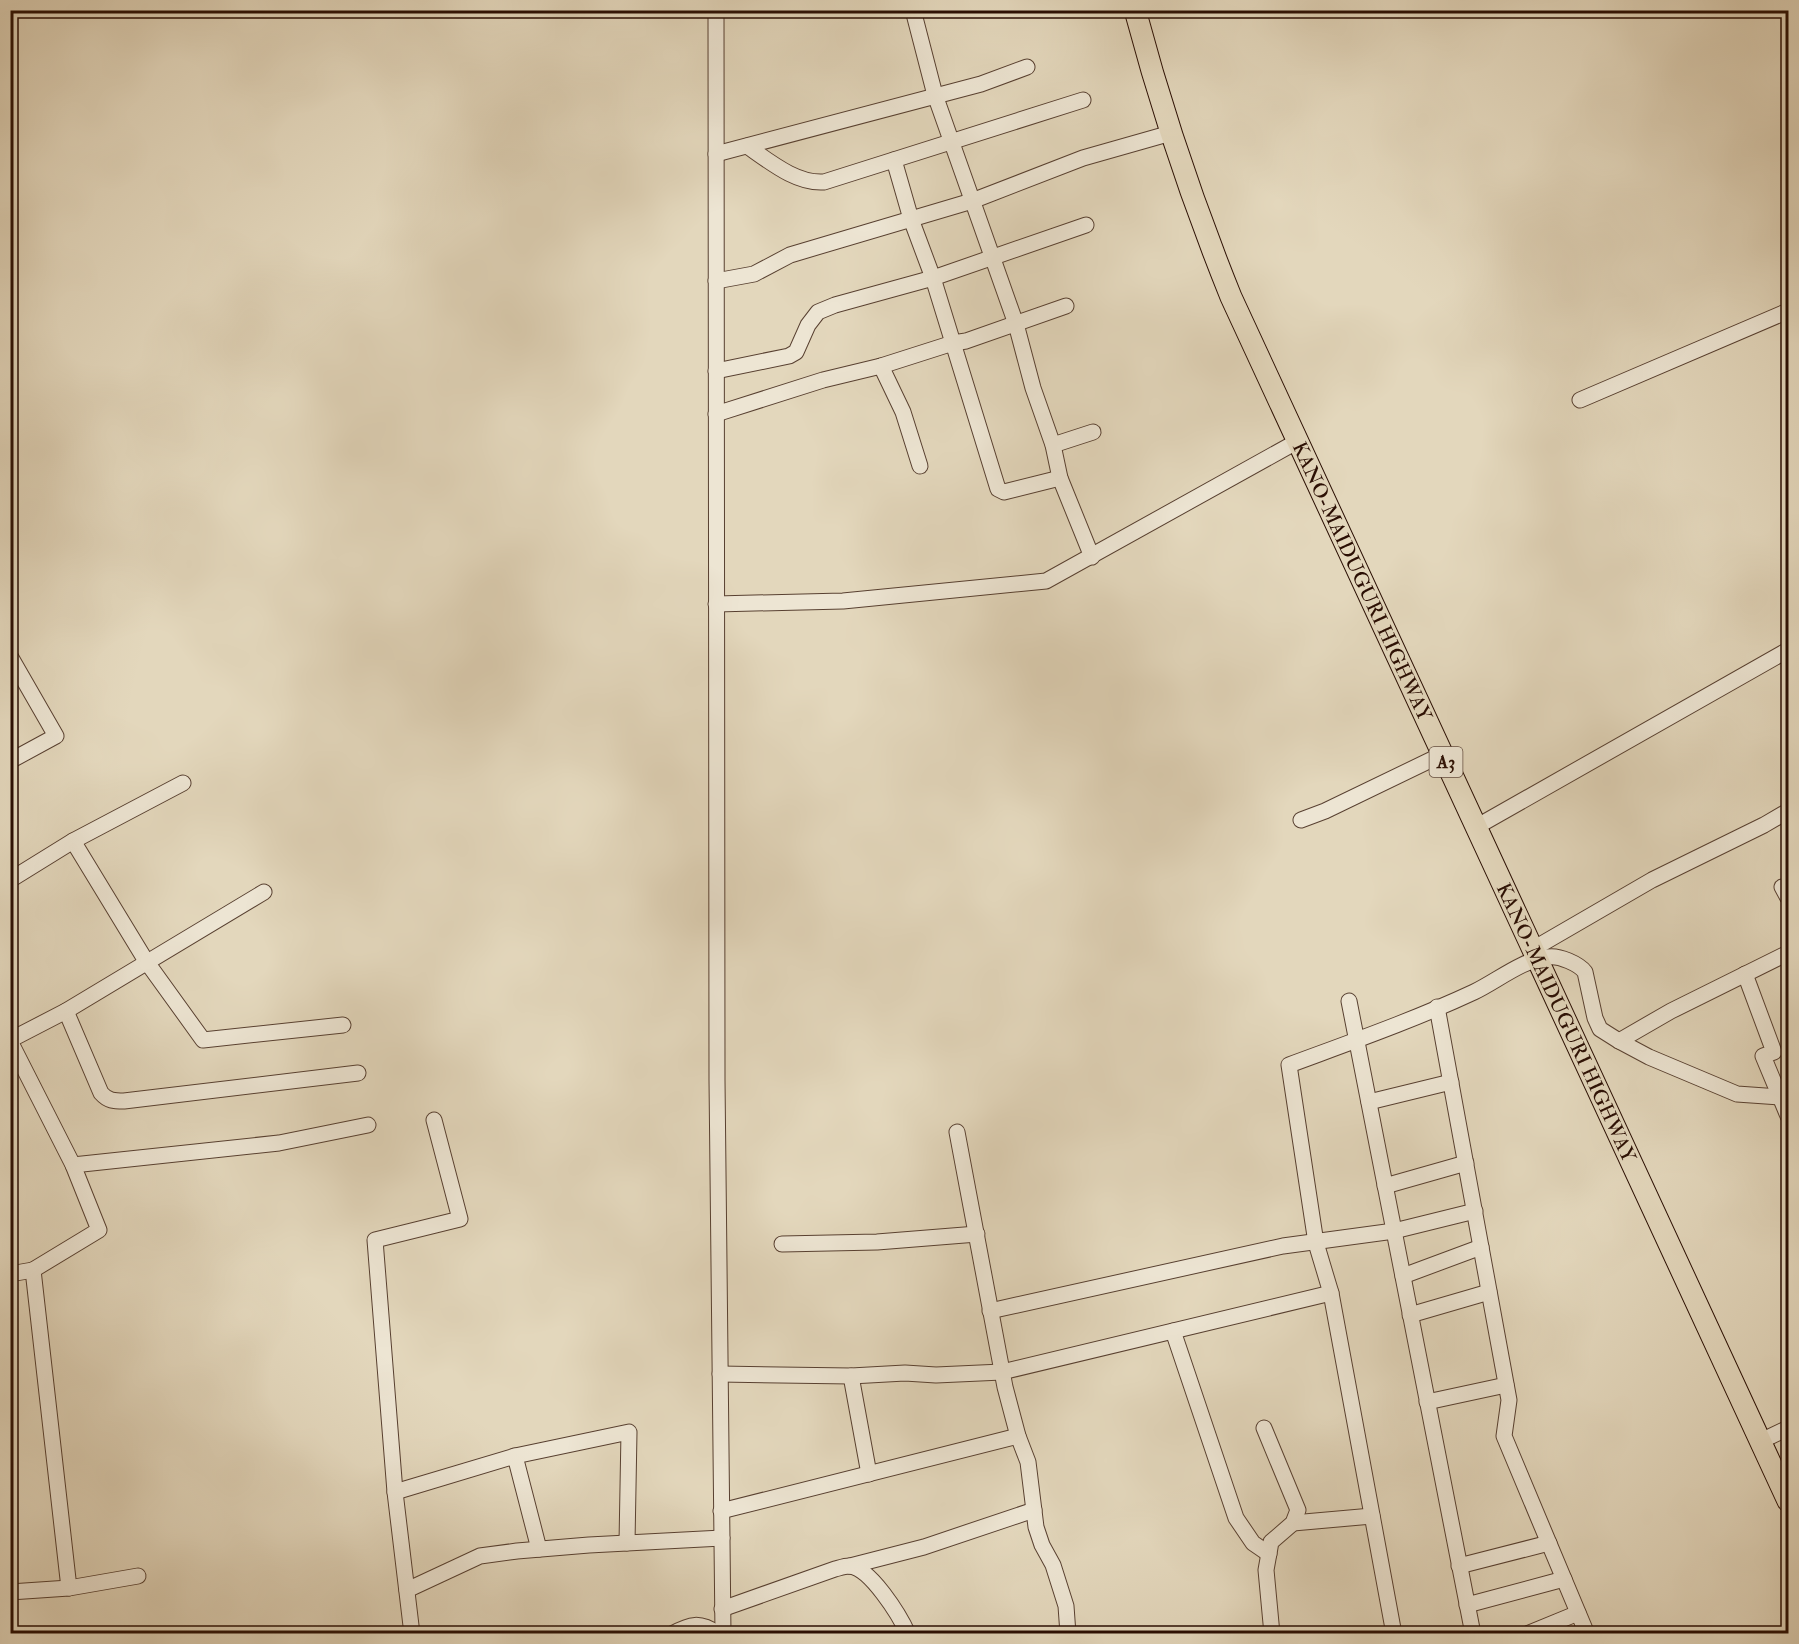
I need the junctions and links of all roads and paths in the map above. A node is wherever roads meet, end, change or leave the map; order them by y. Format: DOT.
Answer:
graph roads {
  1 [pos="716,10"];
  2 [pos="913,10"];
  3 [pos="1135,10"];
  4 [pos="1027,67"];
  5 [pos="935,95"];
  6 [pos="1083,100"];
  7 [pos="1171,133"];
  8 [pos="951,142"];
  9 [pos="747,146"];
  10 [pos="716,154"];
  11 [pos="894,160"];
  12 [pos="972,201"];
  13 [pos="910,219"];
  14 [pos="1086,225"];
  15 [pos="993,259"];
  16 [pos="933,278"];
  17 [pos="716,281"];
  18 [pos="1066,306"];
  19 [pos="1788,311"];
  20 [pos="1016,324"];
  21 [pos="953,343"];
  22 [pos="881,366"];
  23 [pos="716,371"];
  24 [pos="1580,400"];
  25 [pos="716,414"];
  26 [pos="1093,432"];
  27 [pos="1298,441"];
  28 [pos="1053,445"];
  29 [pos="920,466"];
  30 [pos="1060,478"];
  31 [pos="1092,557"];
  32 [pos="716,604"];
  33 [pos="1788,650"];
  34 [pos="10,656"];
  35 [pos="1443,753"];
  36 [pos="10,761"];
  37 [pos="183,783"];
  38 [pos="1788,811"];
  39 [pos="1301,820"];
  40 [pos="1476,826"];
  41 [pos="73,841"];
  42 [pos="10,880"];
  43 [pos="264,892"];
  44 [pos="1788,953"];
  45 [pos="1535,954"];
  46 [pos="146,961"];
  47 [pos="1745,974"];
  48 [pos="1349,1001"];
  49 [pos="1437,1007"];
  50 [pos="66,1011"];
  51 [pos="343,1025"];
  52 [pos="10,1040"];
  53 [pos="1356,1040"];
  54 [pos="1619,1041"];
  55 [pos="1781,1050"];
  56 [pos="358,1073"];
  57 [pos="1451,1082"];
  58 [pos="1780,1097"];
  59 [pos="1369,1102"];
  60 [pos="1788,1116"];
  61 [pos="434,1120"];
  62 [pos="368,1125"];
  63 [pos="957,1132"];
  64 [pos="1466,1164"];
  65 [pos="73,1165"];
  66 [pos="1385,1186"];
  67 [pos="1475,1211"];
  68 [pos="1394,1231"];
  69 [pos="977,1234"];
  70 [pos="1316,1243"];
  71 [pos="782,1244"];
  72 [pos="1481,1247"];
  73 [pos="33,1270"];
  74 [pos="10,1274"];
  75 [pos="1403,1276"];
  76 [pos="1489,1292"];
  77 [pos="1331,1293"];
  78 [pos="990,1311"];
  79 [pos="1410,1315"];
  80 [pos="1173,1331"];
  81 [pos="1002,1372"];
  82 [pos="720,1374"];
  83 [pos="851,1376"];
  84 [pos="1506,1385"];
  85 [pos="1427,1402"];
  86 [pos="1264,1428"];
  87 [pos="1788,1428"];
  88 [pos="1018,1436"];
  89 [pos="1761,1441"];
  90 [pos="515,1456"];
  91 [pos="869,1474"];
  92 [pos="395,1492"];
  93 [pos="1788,1501"];
  94 [pos="1034,1510"];
  95 [pos="721,1511"];
  96 [pos="1372,1516"];
  97 [pos="1293,1523"];
  98 [pos="722,1538"];
  99 [pos="627,1543"];
  100 [pos="1549,1543"];
  101 [pos="539,1549"];
  102 [pos="1269,1554"];
  103 [pos="850,1566"];
  104 [pos="1459,1566"];
  105 [pos="138,1576"];
  106 [pos="1564,1579"];
  107 [pos="69,1588"];
  108 [pos="407,1590"];
  109 [pos="10,1592"];
  110 [pos="1467,1605"];
  111 [pos="722,1609"];
  112 [pos="1578,1613"];
  113 [pos="412,1634"];
  114 [pos="672,1634"];
  115 [pos="718,1634"];
  116 [pos="723,1634"];
  117 [pos="908,1634"];
  118 [pos="1068,1634"];
  119 [pos="1272,1634"];
  120 [pos="1394,1634"];
  121 [pos="1473,1634"];
  122 [pos="1527,1634"];
  123 [pos="1587,1634"];
  1 -- 10 [label="street"];
  2 -- 5 [label="street"];
  3 -- 7 [label="highway, KANO-MAIDUGURI HIGHWAY / A3"];
  4 -- 5 [label="street"];
  5 -- 8 [label="street"];
  5 -- 9 [label="street"];
  6 -- 8 [label="street"];
  7 -- 12 [label="street"];
  7 -- 27 [label="highway, KANO-MAIDUGURI HIGHWAY / A3"];
  8 -- 11 [label="street"];
  8 -- 12 [label="street"];
  9 -- 10 [label="street"];
  9 -- 11 [label="street"];
  10 -- 17 [label="street"];
  11 -- 13 [label="street"];
  12 -- 13 [label="street"];
  12 -- 15 [label="street"];
  13 -- 16 [label="street"];
  13 -- 17 [label="street"];
  14 -- 15 [label="street"];
  15 -- 16 [label="street"];
  15 -- 20 [label="street"];
  16 -- 21 [label="street"];
  16 -- 23 [label="street"];
  17 -- 23 [label="street"];
  18 -- 20 [label="street"];
  19 -- 24 [label="street"];
  20 -- 21 [label="street"];
  20 -- 28 [label="street"];
  21 -- 22 [label="street"];
  21 -- 30 [label="street"];
  22 -- 25 [label="street"];
  22 -- 29 [label="street"];
  23 -- 25 [label="street"];
  25 -- 32 [label="street"];
  26 -- 28 [label="street"];
  27 -- 31 [label="street"];
  27 -- 35 [label="highway, KANO-MAIDUGURI HIGHWAY / A3"];
  28 -- 30 [label="street"];
  30 -- 31 [label="street"];
  31 -- 32 [label="street"];
  32 -- 82 [label="street"];
  33 -- 40 [label="street"];
  34 -- 36 [label="street"];
  35 -- 39 [label="street"];
  35 -- 40 [label="highway, KANO-MAIDUGURI HIGHWAY / A3"];
  37 -- 41 [label="street"];
  38 -- 45 [label="street"];
  40 -- 45 [label="highway, KANO-MAIDUGURI HIGHWAY / A3"];
  41 -- 42 [label="street"];
  41 -- 46 [label="street"];
  43 -- 46 [label="street"];
  44 -- 47 [label="street"];
  45 -- 49 [label="street"];
  45 -- 54 [label="street"];
  45 -- 89 [label="highway, KANO-MAIDUGURI HIGHWAY / A3"];
  46 -- 50 [label="street"];
  46 -- 51 [label="street"];
  47 -- 54 [label="street"];
  47 -- 55 [label="street"];
  48 -- 53 [label="street"];
  49 -- 53 [label="street"];
  49 -- 57 [label="street"];
  50 -- 52 [label="street"];
  50 -- 56 [label="street"];
  52 -- 65 [label="street"];
  53 -- 59 [label="street"];
  53 -- 70 [label="street"];
  54 -- 58 [label="street"];
  55 -- 58 [label="street"];
  57 -- 59 [label="street"];
  57 -- 64 [label="street"];
  58 -- 60 [label="street"];
  59 -- 66 [label="street"];
  61 -- 92 [label="street"];
  62 -- 65 [label="street"];
  63 -- 69 [label="street"];
  64 -- 66 [label="street"];
  64 -- 67 [label="street"];
  65 -- 73 [label="street"];
  66 -- 68 [label="street"];
  67 -- 68 [label="street"];
  67 -- 72 [label="street"];
  68 -- 70 [label="street"];
  68 -- 75 [label="street"];
  69 -- 71 [label="street"];
  69 -- 78 [label="street"];
  70 -- 77 [label="street"];
  70 -- 78 [label="street"];
  72 -- 75 [label="street"];
  72 -- 76 [label="street"];
  73 -- 74 [label="street"];
  73 -- 107 [label="street"];
  75 -- 79 [label="street"];
  76 -- 79 [label="street"];
  76 -- 84 [label="street"];
  77 -- 80 [label="street"];
  77 -- 96 [label="street"];
  78 -- 81 [label="street"];
  79 -- 85 [label="street"];
  80 -- 81 [label="street"];
  80 -- 102 [label="street"];
  81 -- 83 [label="street"];
  81 -- 88 [label="street"];
  82 -- 83 [label="street"];
  82 -- 95 [label="street"];
  83 -- 91 [label="street"];
  84 -- 85 [label="street"];
  84 -- 100 [label="street"];
  85 -- 104 [label="street"];
  86 -- 97 [label="street"];
  87 -- 89 [label="street"];
  88 -- 91 [label="street"];
  88 -- 94 [label="street"];
  89 -- 93 [label="highway, KANO-MAIDUGURI HIGHWAY / A3"];
  90 -- 92 [label="street"];
  90 -- 99 [label="street"];
  90 -- 101 [label="street"];
  91 -- 95 [label="street"];
  92 -- 108 [label="street"];
  94 -- 103 [label="street"];
  94 -- 118 [label="street"];
  95 -- 98 [label="street"];
  96 -- 97 [label="street"];
  96 -- 120 [label="street"];
  97 -- 102 [label="street"];
  98 -- 99 [label="street"];
  98 -- 111 [label="street"];
  99 -- 101 [label="street"];
  100 -- 104 [label="street"];
  100 -- 106 [label="street"];
  101 -- 108 [label="street"];
  102 -- 119 [label="street"];
  103 -- 111 [label="street"];
  103 -- 117 [label="street"];
  104 -- 110 [label="street"];
  105 -- 107 [label="street"];
  106 -- 110 [label="street"];
  106 -- 112 [label="street"];
  107 -- 109 [label="street"];
  108 -- 113 [label="street"];
  110 -- 121 [label="street"];
  111 -- 116 [label="street"];
  112 -- 122 [label="street"];
  112 -- 123 [label="street"];
  114 -- 115 [label="street"];
}
